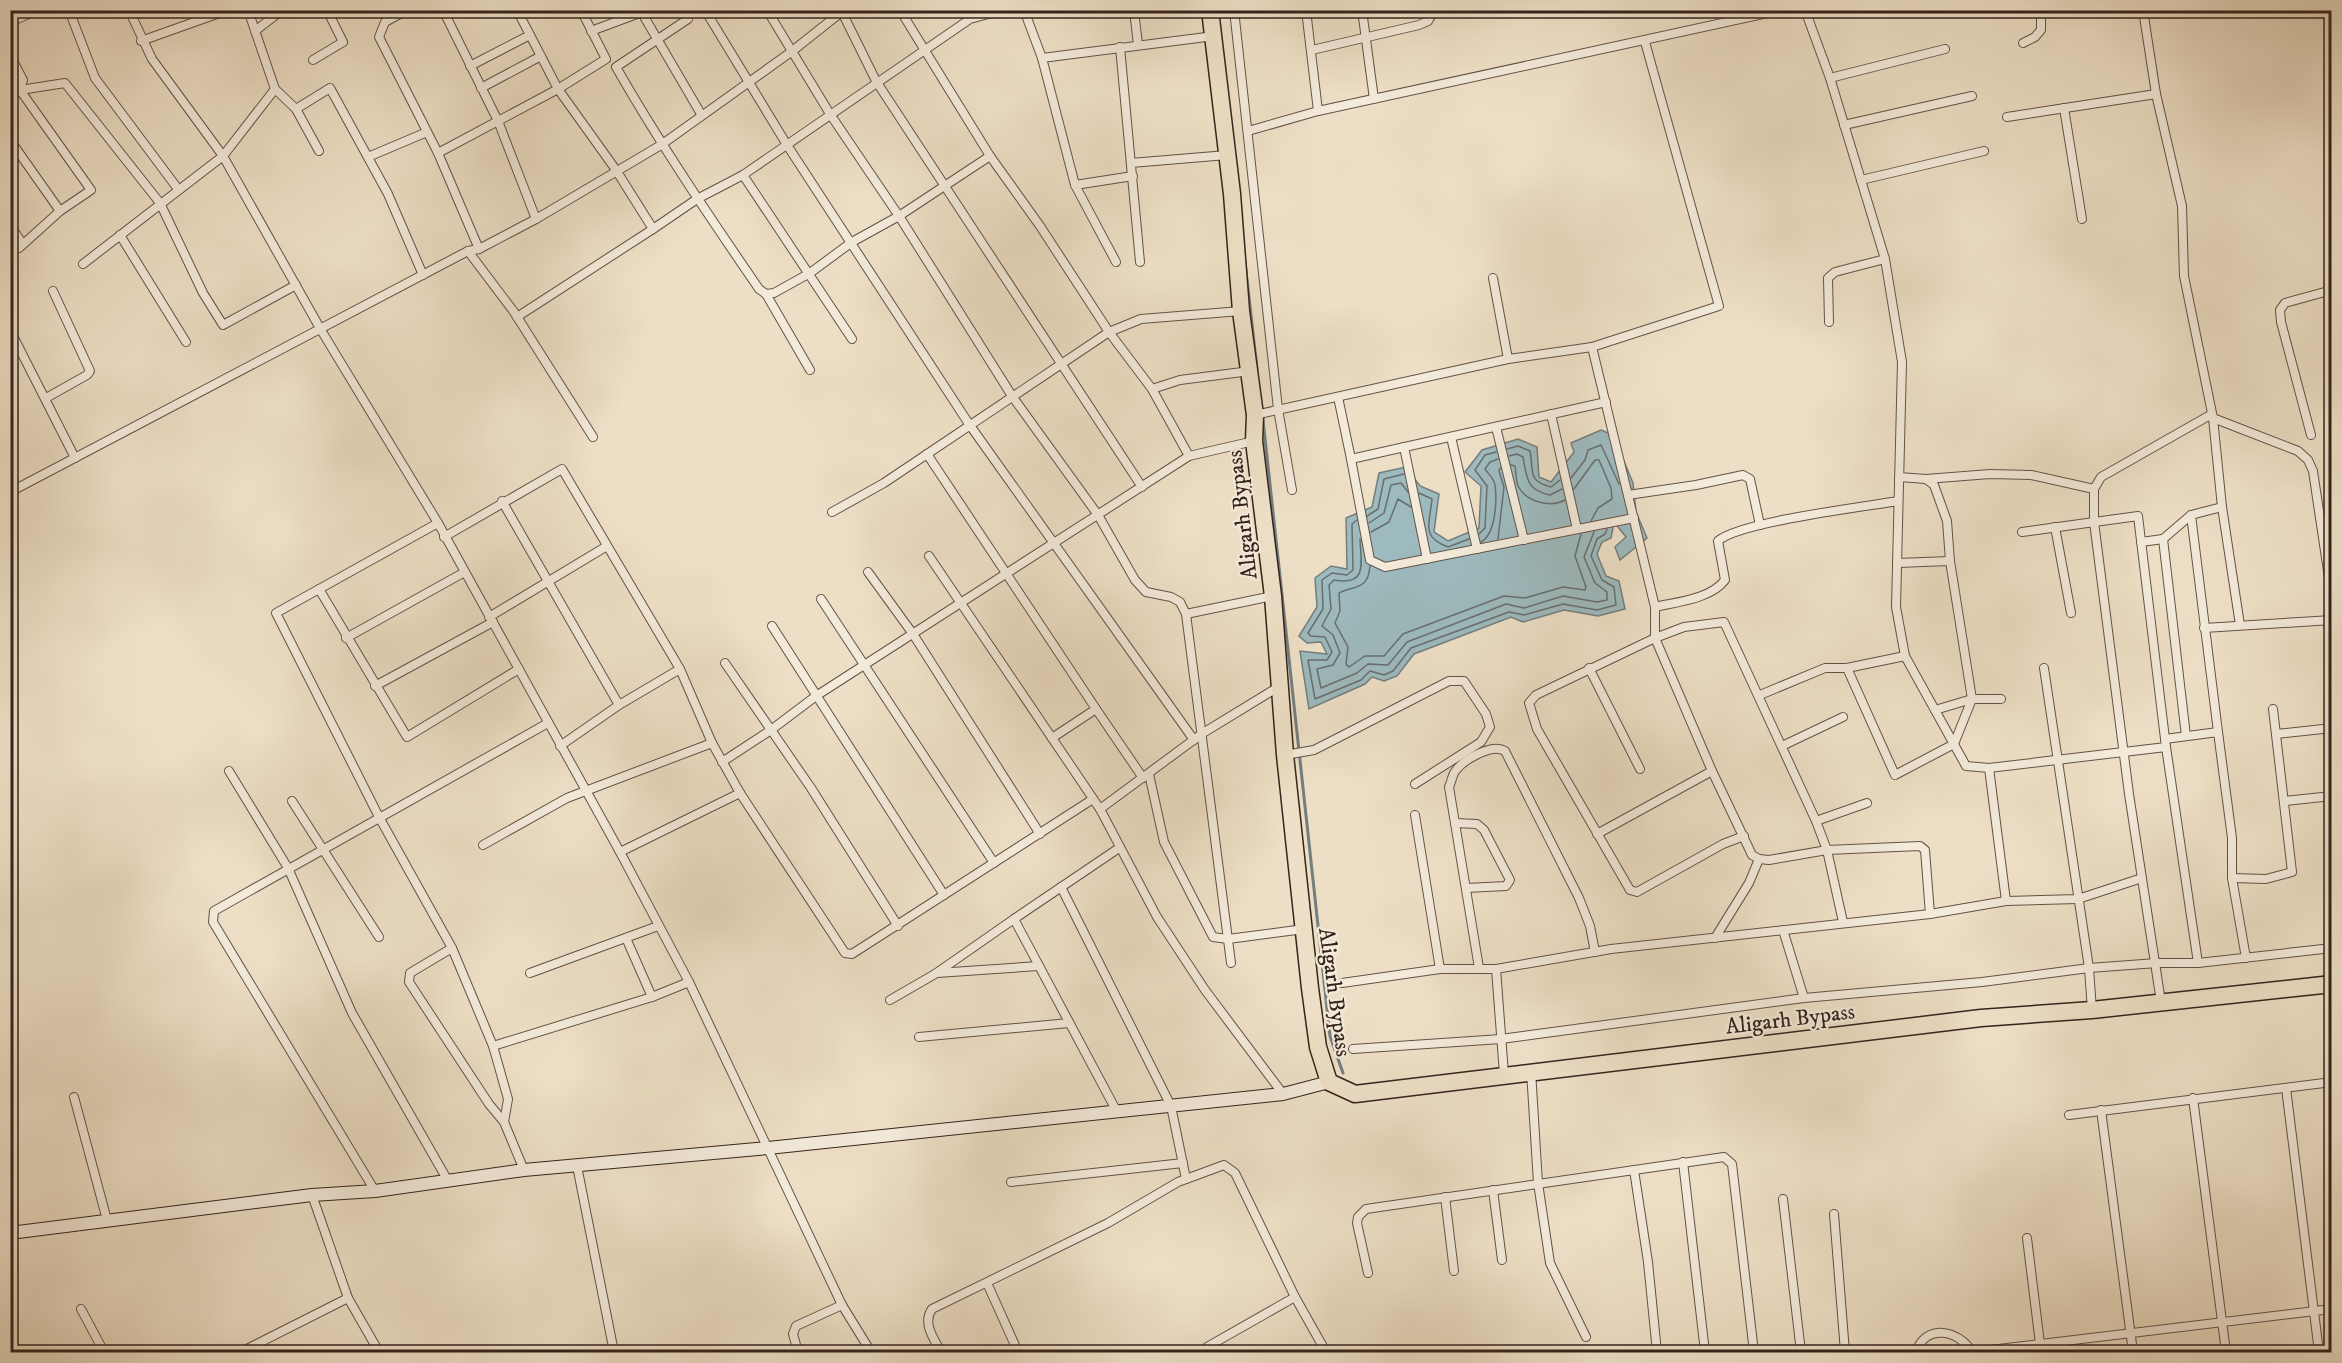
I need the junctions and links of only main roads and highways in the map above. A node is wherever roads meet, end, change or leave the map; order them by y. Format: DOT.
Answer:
graph roads {
  1 [pos="1210,10"];
  2 [pos="2331,984"];
  1 -- 2 [label="highway, Aligarh Bypass"];
}
